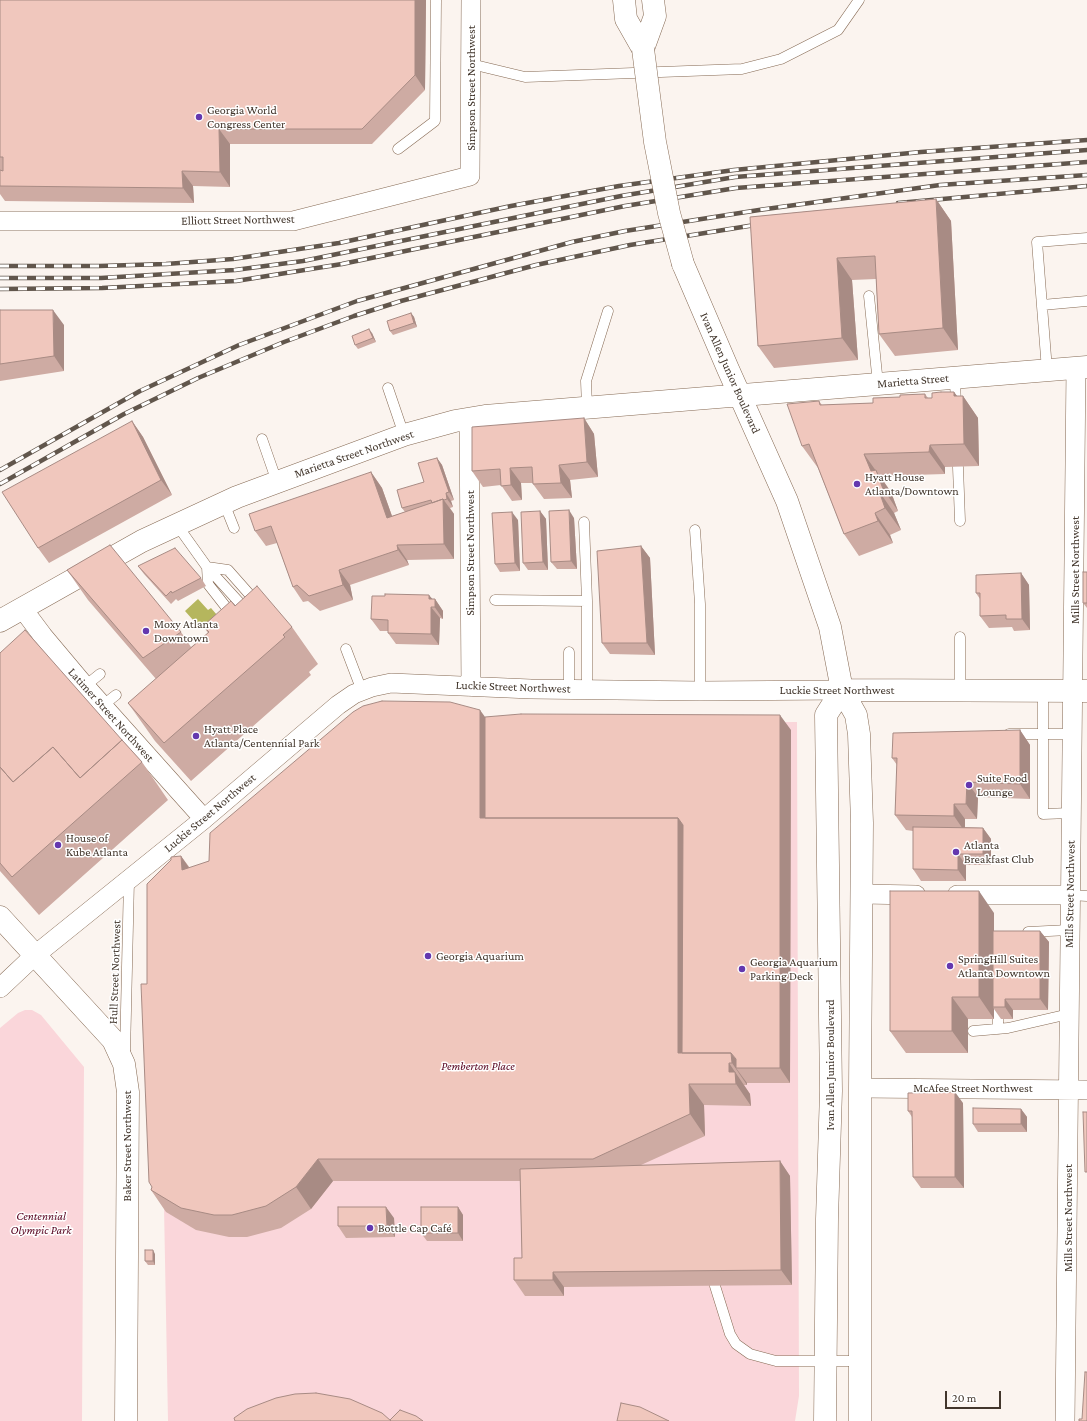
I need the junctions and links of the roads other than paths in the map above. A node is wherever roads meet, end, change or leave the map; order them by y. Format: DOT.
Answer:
graph roads {
  1 [pos="436,0"];
  2 [pos="471,0"];
  3 [pos="624,0"];
  4 [pos="653,0"];
  5 [pos="859,0"];
  6 [pos="643,49"];
  7 [pos="471,64"];
  8 [pos="398,149"];
  9 [pos="470,176"];
  10 [pos="0,221"];
  11 [pos="1087,238"];
  12 [pos="870,296"];
  13 [pos="1087,302"];
  14 [pos="1042,305"];
  15 [pos="608,311"];
  16 [pos="1082,367"];
  17 [pos="1047,370"];
  18 [pos="956,378"];
  19 [pos="878,384"];
  20 [pos="388,388"];
  21 [pos="739,395"];
  22 [pos="587,407"];
  23 [pos="957,414"];
  24 [pos="469,418"];
  25 [pos="404,435"];
  26 [pos="262,439"];
  27 [pos="958,467"];
  28 [pos="277,482"];
  29 [pos="224,502"];
  30 [pos="960,521"];
  31 [pos="584,522"];
  32 [pos="177,525"];
  33 [pos="234,528"];
  34 [pos="695,530"];
  35 [pos="207,567"];
  36 [pos="236,600"];
  37 [pos="495,600"];
  38 [pos="587,602"];
  39 [pos="228,607"];
  40 [pos="22,608"];
  41 [pos="264,610"];
  42 [pos="256,620"];
  43 [pos="0,621"];
  44 [pos="239,625"];
  45 [pos="960,637"];
  46 [pos="346,649"];
  47 [pos="569,652"];
  48 [pos="100,674"];
  49 [pos="85,686"];
  50 [pos="471,687"];
  51 [pos="578,689"];
  52 [pos="842,690"];
  53 [pos="960,690"];
  54 [pos="1043,690"];
  55 [pos="362,691"];
  56 [pos="700,691"];
  57 [pos="1080,691"];
  58 [pos="997,734"];
  59 [pos="1043,734"];
  60 [pos="1073,734"];
  61 [pos="1071,813"];
  62 [pos="204,819"];
  63 [pos="129,880"];
  64 [pos="862,894"];
  65 [pos="1078,896"];
  66 [pos="0,917"];
  67 [pos="1069,930"];
  68 [pos="1021,932"];
  69 [pos="34,956"];
  70 [pos="0,988"];
  71 [pos="998,993"];
  72 [pos="1069,1014"];
  73 [pos="998,1029"];
  74 [pos="973,1031"];
  75 [pos="124,1064"];
  76 [pos="860,1088"];
  77 [pos="1068,1089"];
  78 [pos="1087,1090"];
  79 [pos="715,1286"];
  80 [pos="824,1361"];
  81 [pos="860,1361"];
  82 [pos="126,1421"];
  83 [pos="825,1421"];
  84 [pos="860,1421"];
  85 [pos="1065,1421"];
  1 -- 8 [label="lane"];
  2 -- 7 [label="street, Simpson Street Northwest"];
  3 -- 6 [label="main road, Ivan Allen Junior Boulevard"];
  4 -- 6 [label="main road, Ivan Allen Junior Boulevard"];
  5 -- 7 [label="lane"];
  6 -- 21 [label="main road, Ivan Allen Junior Boulevard, bridge"];
  7 -- 9 [label="street, Simpson Street Northwest"];
  9 -- 10 [label="street, Elliott Street Northwest"];
  11 -- 14 [label="lane"];
  12 -- 19 [label="lane"];
  13 -- 14 [label="lane"];
  14 -- 17 [label="lane"];
  15 -- 22 [label="lane"];
  16 -- 17 [label="main road, Marietta Street"];
  16 -- 57 [label="street, Mills Street Northwest"];
  17 -- 18 [label="main road, Marietta Street"];
  18 -- 19 [label="main road, Marietta Street"];
  18 -- 23 [label="lane"];
  19 -- 21 [label="main road, Marietta Street"];
  20 -- 25 [label="lane"];
  21 -- 22 [label="main road, Marietta Street Northwest"];
  21 -- 52 [label="main road, Ivan Allen Junior Boulevard"];
  22 -- 24 [label="main road, Marietta Street Northwest"];
  24 -- 25 [label="main road, Marietta Street Northwest"];
  24 -- 50 [label="street, Simpson Street Northwest"];
  25 -- 28 [label="main road, Marietta Street Northwest"];
  26 -- 28 [label="lane"];
  27 -- 30 [label="lane"];
  28 -- 29 [label="main road, Marietta Street Northwest"];
  29 -- 32 [label="main road, Marietta Street Northwest"];
  29 -- 33 [label="lane"];
  31 -- 38 [label="lane"];
  32 -- 35 [label="lane"];
  32 -- 40 [label="main road, Marietta Street Northwest"];
  34 -- 56 [label="lane"];
  35 -- 36 [label="lane"];
  35 -- 39 [label="lane"];
  35 -- 41 [label="lane"];
  36 -- 39 [label="lane"];
  36 -- 42 [label="lane"];
  37 -- 38 [label="lane"];
  38 -- 51 [label="lane"];
  39 -- 44 [label="lane"];
  40 -- 43 [label="main road, Marietta Street Northwest"];
  40 -- 49 [label="street, Latimer Street Northwest"];
  45 -- 53 [label="lane"];
  46 -- 55 [label="lane"];
  47 -- 51 [label="lane"];
  48 -- 49 [label="lane"];
  49 -- 62 [label="street, Latimer Street Northwest"];
  50 -- 51 [label="street, Luckie Street Northwest"];
  50 -- 55 [label="street, Luckie Street Northwest"];
  51 -- 56 [label="street, Luckie Street Northwest"];
  52 -- 53 [label="main road, Luckie Street Northwest"];
  52 -- 56 [label="street, Luckie Street Northwest"];
  52 -- 64 [label="main road, Ivan Allen Junior Boulevard"];
  52 -- 80 [label="main road, Ivan Allen Junior Boulevard"];
  53 -- 54 [label="main road, Luckie Street Northwest"];
  54 -- 57 [label="main road, Luckie Street Northwest"];
  54 -- 59 [label="lane"];
  55 -- 62 [label="street, Luckie Street Northwest"];
  57 -- 60 [label="street, Mills Street Northwest"];
  58 -- 59 [label="lane"];
  59 -- 60 [label="lane"];
  59 -- 61 [label="lane"];
  60 -- 61 [label="street, Mills Street Northwest"];
  61 -- 65 [label="street, Mills Street Northwest"];
  62 -- 63 [label="street, Luckie Street Northwest"];
  63 -- 69 [label="street, Luckie Street Northwest"];
  63 -- 75 [label="lane, Hull Street Northwest"];
  64 -- 65 [label="street"];
  64 -- 76 [label="main road, Ivan Allen Junior Boulevard"];
  65 -- 67 [label="street, Mills Street Northwest"];
  66 -- 69 [label="main road, Baker Street Northwest"];
  67 -- 68 [label="lane"];
  67 -- 72 [label="street, Mills Street Northwest"];
  69 -- 70 [label="street, Luckie Street Northwest"];
  69 -- 75 [label="main road, Baker Street Northwest"];
  71 -- 73 [label="lane"];
  72 -- 73 [label="lane"];
  72 -- 77 [label="street, Mills Street Northwest"];
  73 -- 74 [label="lane"];
  75 -- 82 [label="main road, Baker Street Northwest"];
  76 -- 77 [label="street, McAfee Street Northwest"];
  76 -- 81 [label="main road, Ivan Allen Junior Boulevard"];
  77 -- 78 [label="street, McAfee Street Northwest"];
  77 -- 85 [label="street, Mills Street Northwest"];
  79 -- 80 [label="lane"];
  80 -- 81 [label="lane"];
  80 -- 83 [label="main road, Ivan Allen Junior Boulevard"];
  81 -- 84 [label="main road, Ivan Allen Junior Boulevard"];
}
